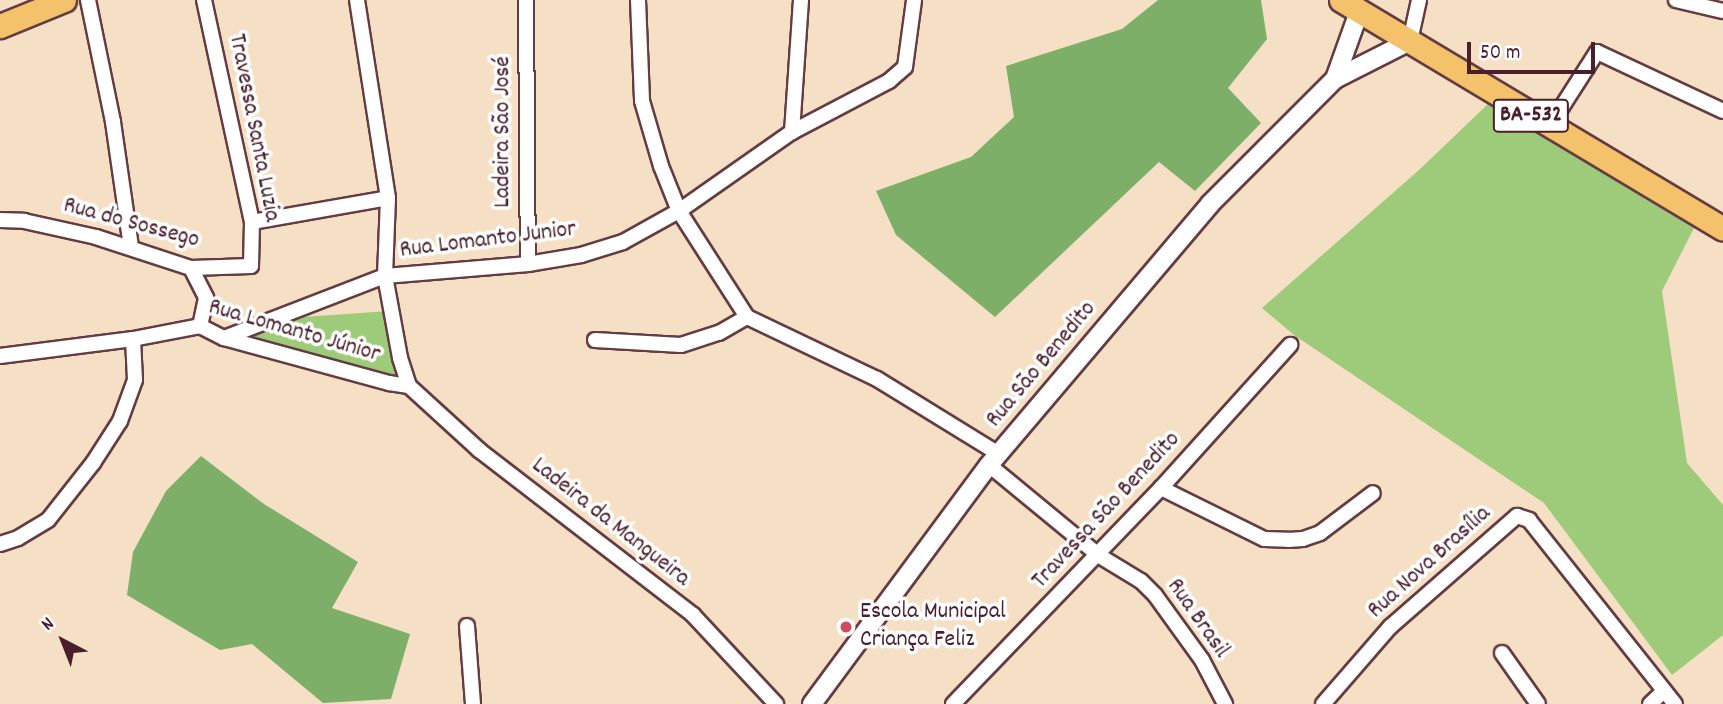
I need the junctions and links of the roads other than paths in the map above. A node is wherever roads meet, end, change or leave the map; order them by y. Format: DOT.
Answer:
graph roads {
  1 [pos="64,0"];
  2 [pos="88,0"];
  3 [pos="204,0"];
  4 [pos="358,0"];
  5 [pos="526,0"];
  6 [pos="638,0"];
  7 [pos="800,0"];
  8 [pos="914,0"];
  9 [pos="1419,0"];
  10 [pos="1676,0"];
  11 [pos="1350,6"];
  12 [pos="1723,11"];
  13 [pos="0,26"];
  14 [pos="1410,41"];
  15 [pos="1335,79"];
  16 [pos="1723,111"];
  17 [pos="1549,127"];
  18 [pos="792,132"];
  19 [pos="388,198"];
  20 [pos="679,211"];
  21 [pos="0,220"];
  22 [pos="252,222"];
  23 [pos="1723,229"];
  24 [pos="131,247"];
  25 [pos="528,264"];
  26 [pos="251,266"];
  27 [pos="191,268"];
  28 [pos="385,276"];
  29 [pos="747,317"];
  30 [pos="200,326"];
  31 [pos="225,338"];
  32 [pos="133,339"];
  33 [pos="595,340"];
  34 [pos="1290,345"];
  35 [pos="0,356"];
  36 [pos="409,386"];
  37 [pos="994,460"];
  38 [pos="1161,488"];
  39 [pos="1373,493"];
  40 [pos="0,544"];
  41 [pos="1098,555"];
  42 [pos="467,626"];
  43 [pos="1502,653"];
  44 [pos="1663,692"];
  45 [pos="473,704"];
  46 [pos="776,704"];
  47 [pos="812,704"];
  48 [pos="953,704"];
  49 [pos="1225,704"];
  50 [pos="1325,704"];
  51 [pos="1538,704"];
  52 [pos="1650,704"];
  53 [pos="1675,704"];
  1 -- 13 [label="main road"];
  2 -- 24 [label="street"];
  3 -- 22 [label="street, Travessa Santa Luzia"];
  4 -- 19 [label="street"];
  5 -- 25 [label="street, Ladeira São José"];
  6 -- 20 [label="street"];
  7 -- 18 [label="street"];
  8 -- 18 [label="street, Rua Lomanto Junior"];
  9 -- 14 [label="street"];
  10 -- 12 [label="street"];
  11 -- 14 [label="main road, BA-532"];
  11 -- 15 [label="street, Rua São Benedito"];
  14 -- 15 [label="street, Rua São Benedito"];
  14 -- 17 [label="main road, BA-532"];
  15 -- 37 [label="street, Rua São Benedito"];
  16 -- 17 [label="street"];
  17 -- 23 [label="main road, BA-532"];
  18 -- 20 [label="street, Rua Lomanto Junior"];
  19 -- 22 [label="street"];
  19 -- 28 [label="street"];
  20 -- 25 [label="street, Rua Lomanto Junior"];
  20 -- 29 [label="street"];
  21 -- 24 [label="street, Rua do Sossego"];
  22 -- 26 [label="street, Travessa Santa Luzia"];
  24 -- 27 [label="street, Rua do Sossego"];
  25 -- 28 [label="street, Rua Lomanto Junior"];
  26 -- 27 [label="street, Rua do Sossego"];
  27 -- 30 [label="street"];
  28 -- 31 [label="street, Rua Lomanto Junior"];
  28 -- 36 [label="street"];
  29 -- 33 [label="street"];
  29 -- 37 [label="street, Rua Brasil"];
  30 -- 31 [label="street, Rua Lomanto Júnior"];
  30 -- 32 [label="street, Rua Lomanto Júnior"];
  31 -- 36 [label="street, Rua Lomanto Júnior"];
  32 -- 35 [label="street, Rua Lomanto Júnior"];
  32 -- 40 [label="street"];
  34 -- 38 [label="street, Travessa São Benedito"];
  36 -- 46 [label="street, Ladeira da Mangueira"];
  37 -- 41 [label="street, Rua Brasil"];
  37 -- 47 [label="street, Rua São Benedito"];
  38 -- 39 [label="street"];
  38 -- 41 [label="street, Travessa São Benedito"];
  41 -- 48 [label="street, Travessa São Benedito"];
  41 -- 49 [label="street, Rua Brasil"];
  42 -- 45 [label="street"];
  43 -- 51 [label="street"];
  44 -- 50 [label="street, Rua Nova Brasília"];
  44 -- 52 [label="street"];
  44 -- 53 [label="street, Rua Nova Brasília"];
}
